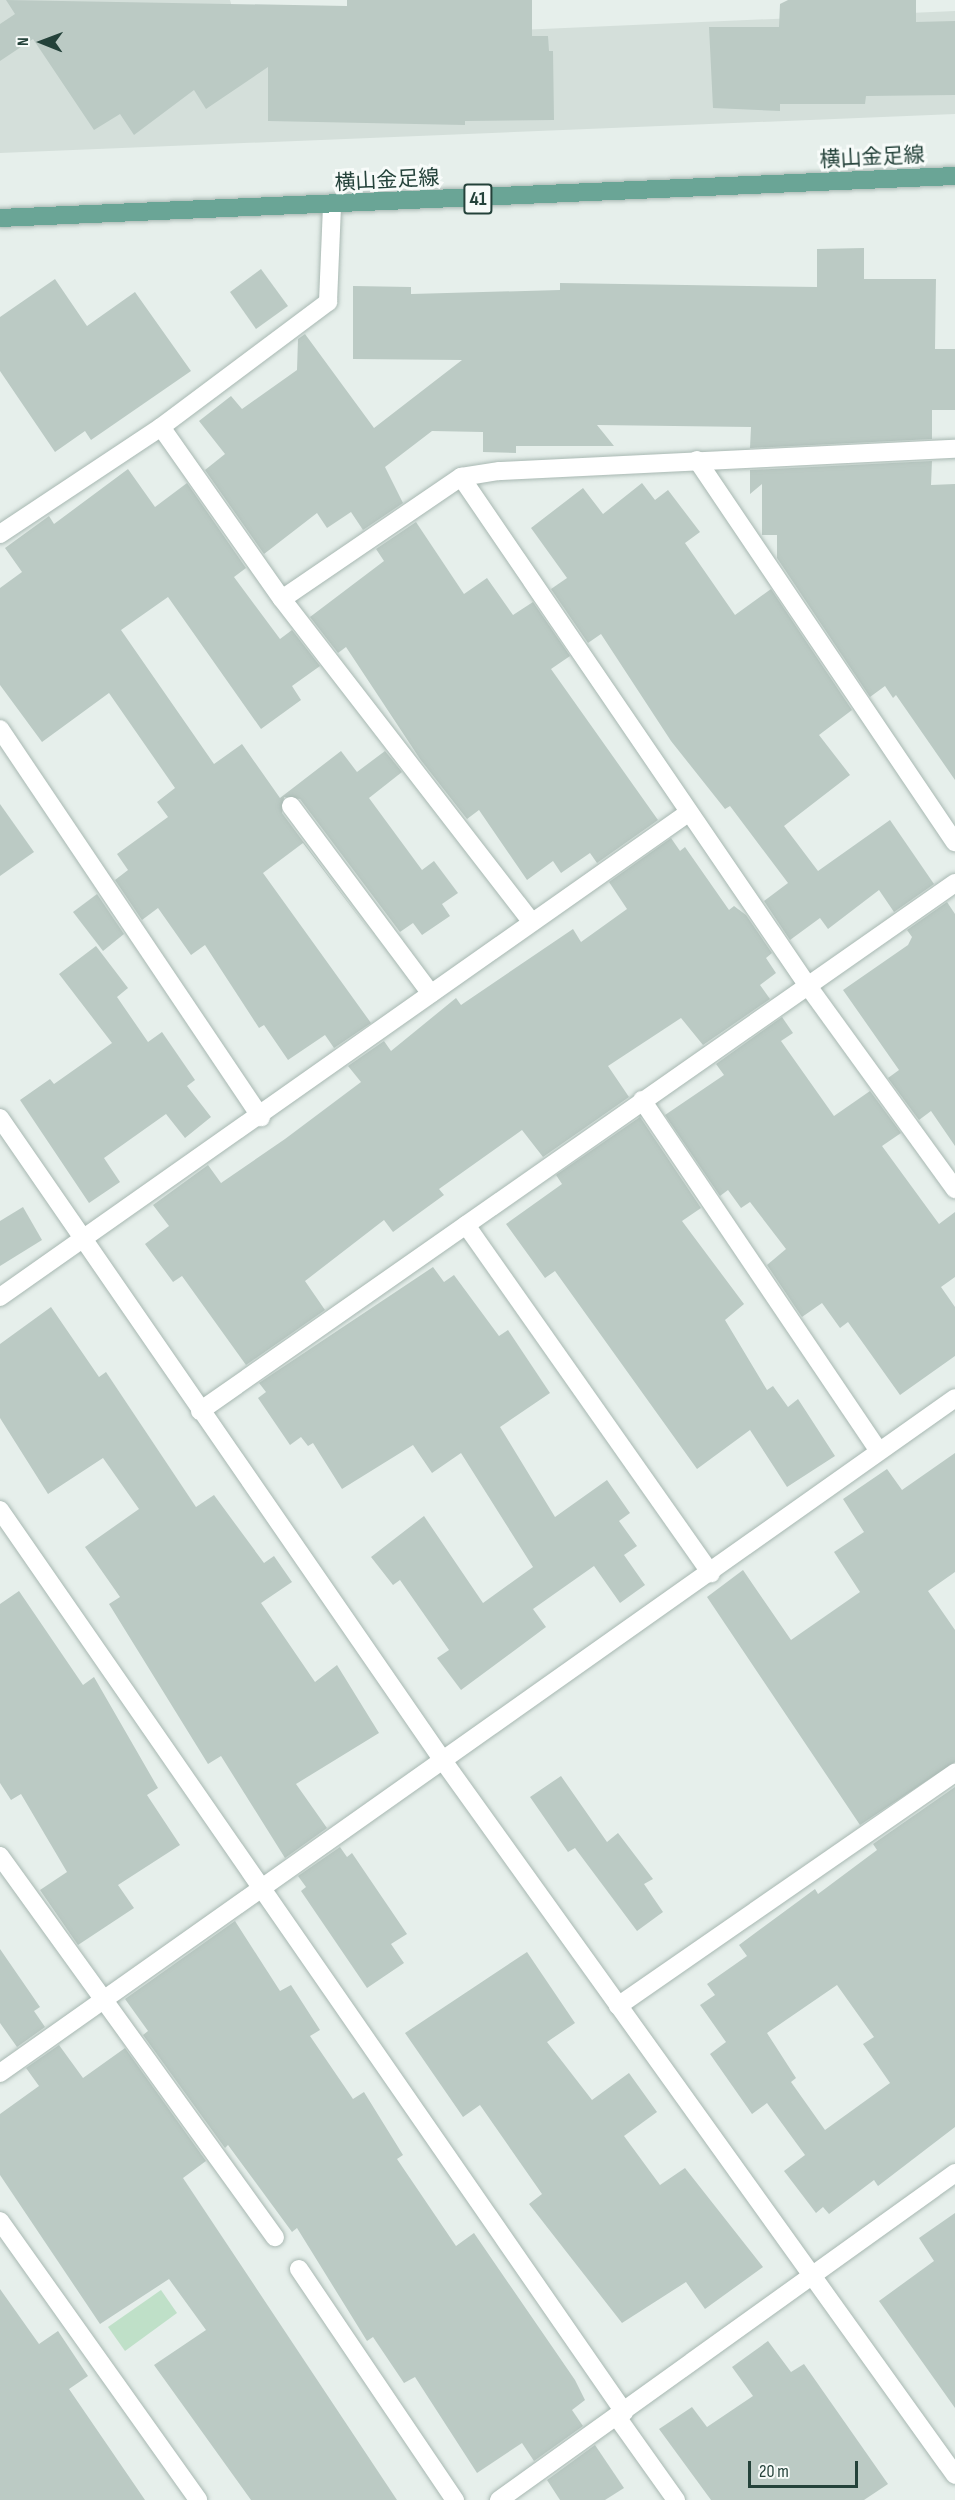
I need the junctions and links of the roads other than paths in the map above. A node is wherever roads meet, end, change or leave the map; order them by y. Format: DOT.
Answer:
graph roads {
  1 [pos="955,176"];
  2 [pos="332,206"];
  3 [pos="0,218"];
  4 [pos="161,427"];
  5 [pos="955,449"];
  6 [pos="697,460"];
  7 [pos="461,477"];
  8 [pos="0,534"];
  9 [pos="282,599"];
  10 [pos="0,729"];
  11 [pos="291,806"];
  12 [pos="688,813"];
  13 [pos="955,842"];
  14 [pos="955,883"];
  15 [pos="531,921"];
  16 [pos="808,986"];
  17 [pos="431,994"];
  18 [pos="642,1100"];
  19 [pos="261,1117"];
  20 [pos="0,1118"];
  21 [pos="955,1189"];
  22 [pos="466,1225"];
  23 [pos="83,1239"];
  24 [pos="0,1297"];
  25 [pos="955,1398"];
  26 [pos="200,1411"];
  27 [pos="878,1450"];
  28 [pos="0,1509"];
  29 [pos="711,1573"];
  30 [pos="444,1762"];
  31 [pos="955,1773"];
  32 [pos="0,1856"];
  33 [pos="262,1890"];
  34 [pos="103,1999"];
  35 [pos="618,2006"];
  36 [pos="0,2073"];
  37 [pos="955,2173"];
  38 [pos="0,2221"];
  39 [pos="274,2237"];
  40 [pos="299,2269"];
  41 [pos="813,2274"];
  42 [pos="621,2415"];
  43 [pos="955,2475"];
  44 [pos="198,2500"];
  45 [pos="455,2500"];
  46 [pos="499,2500"];
  47 [pos="676,2500"];
  1 -- 2 [label="main road, 横山金足線 / 41"];
  2 -- 3 [label="main road, 横山金足線 / 41"];
  2 -- 4 [label="street"];
  4 -- 8 [label="street"];
  4 -- 9 [label="street"];
  5 -- 6 [label="street"];
  6 -- 7 [label="street"];
  6 -- 13 [label="street"];
  7 -- 9 [label="street"];
  7 -- 12 [label="street"];
  9 -- 15 [label="street"];
  10 -- 19 [label="street"];
  11 -- 17 [label="street"];
  12 -- 15 [label="street"];
  12 -- 16 [label="street"];
  14 -- 16 [label="street"];
  15 -- 17 [label="street"];
  16 -- 18 [label="street"];
  16 -- 21 [label="street"];
  17 -- 19 [label="street"];
  18 -- 22 [label="street"];
  18 -- 27 [label="street"];
  19 -- 23 [label="street"];
  20 -- 23 [label="street"];
  22 -- 26 [label="street"];
  22 -- 29 [label="street"];
  23 -- 24 [label="street"];
  23 -- 26 [label="street"];
  25 -- 27 [label="street"];
  26 -- 30 [label="street"];
  27 -- 29 [label="street"];
  28 -- 33 [label="street"];
  29 -- 30 [label="street"];
  30 -- 33 [label="street"];
  30 -- 35 [label="street"];
  31 -- 35 [label="street"];
  32 -- 34 [label="street"];
  33 -- 34 [label="street"];
  33 -- 42 [label="street"];
  34 -- 36 [label="street"];
  34 -- 39 [label="street"];
  35 -- 41 [label="street"];
  37 -- 41 [label="street"];
  38 -- 44 [label="street"];
  40 -- 45 [label="street"];
  41 -- 42 [label="street"];
  41 -- 43 [label="street"];
  42 -- 46 [label="street"];
  42 -- 47 [label="street"];
}
